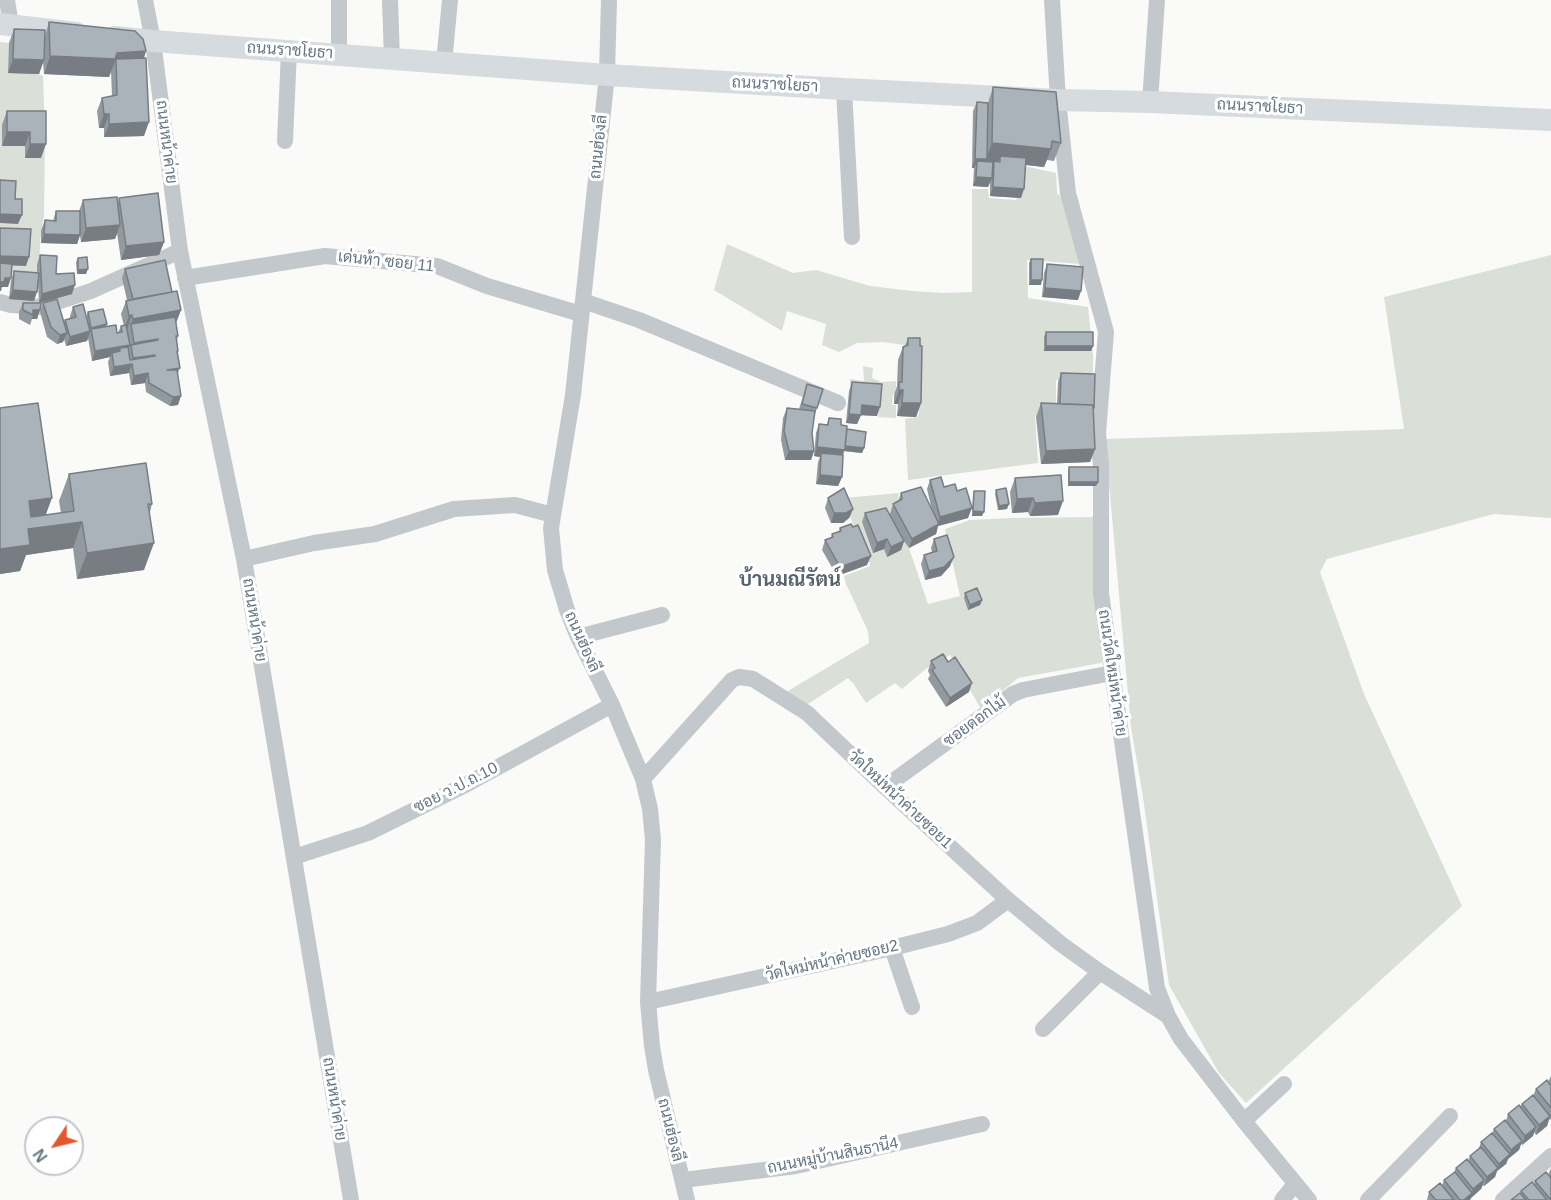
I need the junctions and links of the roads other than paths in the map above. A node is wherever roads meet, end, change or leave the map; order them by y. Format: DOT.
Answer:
graph roads {
  1 [pos="7,0"];
  2 [pos="145,0"];
  3 [pos="339,0"];
  4 [pos="390,0"];
  5 [pos="450,0"];
  6 [pos="609,0"];
  7 [pos="1052,0"];
  8 [pos="1157,0"];
  9 [pos="5,24"];
  10 [pos="153,41"];
  11 [pos="289,51"];
  12 [pos="339,55"];
  13 [pos="392,59"];
  14 [pos="444,63"];
  15 [pos="607,75"];
  16 [pos="844,89"];
  17 [pos="1058,100"];
  18 [pos="1150,102"];
  19 [pos="1551,120"];
  20 [pos="285,141"];
  21 [pos="852,237"];
  22 [pos="180,251"];
  23 [pos="185,278"];
  24 [pos="0,302"];
  25 [pos="582,307"];
  26 [pos="838,403"];
  27 [pos="553,515"];
  28 [pos="244,559"];
  29 [pos="662,615"];
  30 [pos="578,637"];
  31 [pos="1112,672"];
  32 [pos="612,705"];
  33 [pos="643,779"];
  34 [pos="885,787"];
  35 [pos="294,857"];
  36 [pos="1008,900"];
  37 [pos="892,948"];
  38 [pos="1100,972"];
  39 [pos="648,1002"];
  40 [pos="912,1007"];
  41 [pos="1168,1016"];
  42 [pos="1043,1029"];
  43 [pos="1284,1084"];
  44 [pos="1450,1116"];
  45 [pos="1244,1121"];
  46 [pos="982,1124"];
  47 [pos="1551,1156"];
  48 [pos="682,1180"];
  49 [pos="1296,1184"];
  50 [pos="351,1200"];
  51 [pos="687,1200"];
  52 [pos="1282,1200"];
  53 [pos="1309,1200"];
  54 [pos="1368,1200"];
  55 [pos="1503,1200"];
  1 -- 9 [label="street"];
  2 -- 10 [label="street, ถนนหน้าค่าย"];
  3 -- 12 [label="street"];
  4 -- 13 [label="street"];
  5 -- 14 [label="street"];
  6 -- 15 [label="street, ถนนฮ่องลี"];
  7 -- 17 [label="street, ถนนวัดใหม่หน้าค่าย"];
  8 -- 18 [label="street"];
  9 -- 10 [label="main road, ถนนราชโยธา"];
  10 -- 11 [label="main road, ถนนราชโยธา"];
  10 -- 22 [label="street, ถนนหน้าค่าย"];
  11 -- 12 [label="main road, ถนนราชโยธา"];
  11 -- 20 [label="street"];
  12 -- 13 [label="main road, ถนนราชโยธา"];
  13 -- 14 [label="main road, ถนนราชโยธา"];
  14 -- 15 [label="main road, ถนนราชโยธา"];
  15 -- 16 [label="main road, ถนนราชโยธา"];
  15 -- 25 [label="street, ถนนฮ่องลี"];
  16 -- 17 [label="main road, ถนนราชโยธา"];
  16 -- 21 [label="street"];
  17 -- 18 [label="main road, ถนนราชโยธา"];
  17 -- 31 [label="street, ถนนวัดใหม่หน้าค่าย"];
  18 -- 19 [label="main road, ถนนราชโยธา"];
  22 -- 23 [label="street, ถนนหน้าค่าย"];
  22 -- 24 [label="street"];
  23 -- 25 [label="street, เด่นห้า ซอย 11"];
  23 -- 28 [label="street, ถนนหน้าค่าย"];
  25 -- 26 [label="street, เด่นห้า ซอย 11"];
  25 -- 27 [label="street, ถนนฮ่องลี"];
  27 -- 28 [label="street"];
  27 -- 30 [label="street, ถนนฮ่องลี"];
  28 -- 35 [label="street, ถนนหน้าค่าย"];
  29 -- 30 [label="street"];
  30 -- 32 [label="street, ถนนฮ่องลี"];
  31 -- 34 [label="street, ซอยดอกไม้"];
  31 -- 41 [label="street, ถนนวัดใหม่หน้าค่าย"];
  32 -- 33 [label="street, ถนนฮ่องลี"];
  32 -- 35 [label="street, ซอย ว.ป.ถ.10"];
  33 -- 34 [label="street, วัดใหม่หน้าค่ายซอย1"];
  33 -- 39 [label="street, ถนนฮ่องลี"];
  34 -- 36 [label="street, วัดใหม่หน้าค่ายซอย1"];
  35 -- 50 [label="street, ถนนหน้าค่าย"];
  36 -- 37 [label="street, วัดใหม่หน้าค่ายซอย2"];
  36 -- 38 [label="street, วัดใหม่หน้าค่ายซอย1"];
  37 -- 39 [label="street, วัดใหม่หน้าค่ายซอย2"];
  37 -- 40 [label="street"];
  38 -- 41 [label="street, วัดใหม่หน้าค่ายซอย1"];
  38 -- 42 [label="street"];
  39 -- 48 [label="street, ถนนฮ่องลี"];
  41 -- 45 [label="street, ถนนวัดใหม่หน้าค่าย"];
  43 -- 45 [label="street"];
  44 -- 54 [label="street"];
  45 -- 49 [label="street, ถนนวัดใหม่หน้าค่าย"];
  46 -- 48 [label="street, ถนนหมู่บ้านสินธานี4"];
  47 -- 55 [label="street"];
  48 -- 51 [label="street, ถนนฮ่องลี"];
  49 -- 52 [label="street"];
  49 -- 53 [label="street, ถนนวัดใหม่หน้าค่าย"];
}
